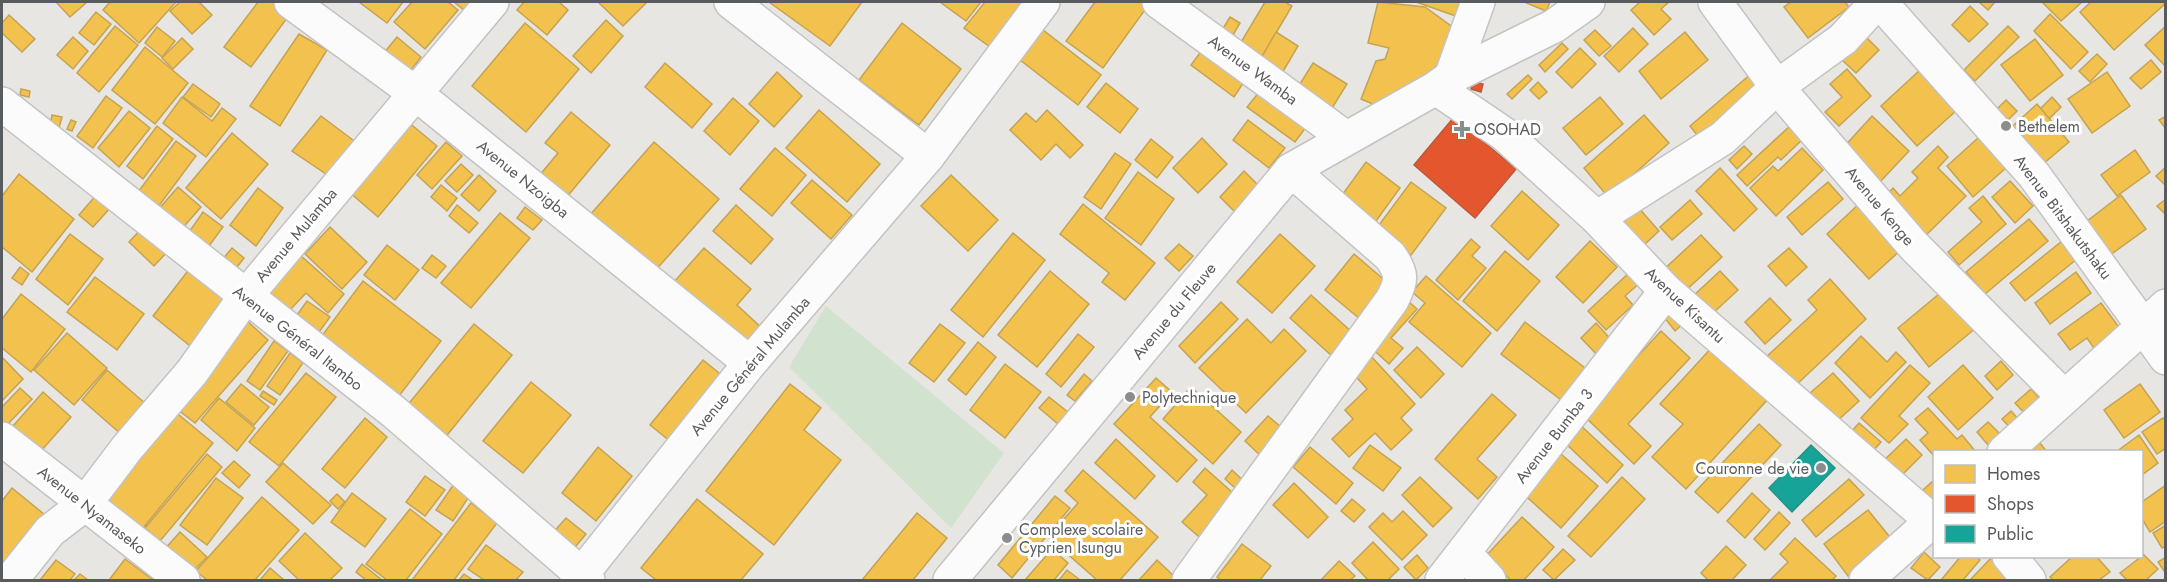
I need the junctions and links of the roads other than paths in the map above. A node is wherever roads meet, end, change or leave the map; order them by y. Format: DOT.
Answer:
graph roads {
  1 [pos="291,2"];
  2 [pos="492,2"];
  3 [pos="731,2"];
  4 [pos="1043,2"];
  5 [pos="1159,2"];
  6 [pos="1478,2"];
  7 [pos="1588,2"];
  8 [pos="1715,2"];
  9 [pos="1879,2"];
  10 [pos="1443,82"];
  11 [pos="1777,87"];
  12 [pos="415,93"];
  13 [pos="2,104"];
  14 [pos="1346,138"];
  15 [pos="928,156"];
  16 [pos="1291,170"];
  17 [pos="1597,218"];
  18 [pos="1666,291"];
  19 [pos="245,297"];
  20 [pos="2155,315"];
  21 [pos="2166,358"];
  22 [pos="750,363"];
  23 [pos="2063,396"];
  24 [pos="2,439"];
  25 [pos="2006,450"];
  26 [pos="84,505"];
  27 [pos="1933,520"];
  28 [pos="1464,553"];
  29 [pos="2011,558"];
  30 [pos="582,579"];
  31 [pos="11,580"];
  32 [pos="183,580"];
  33 [pos="950,580"];
  34 [pos="1189,580"];
  35 [pos="1442,580"];
  36 [pos="1489,580"];
  37 [pos="1866,580"];
  38 [pos="2029,580"];
  1 -- 12 [label="street, Avenue Nzoigba"];
  2 -- 12 [label="street, Avenue Mulamba"];
  3 -- 15 [label="street"];
  4 -- 15 [label="street, Avenue Général Mulamba"];
  5 -- 14 [label="street, Avenue Wamba"];
  6 -- 10 [label="street"];
  7 -- 10 [label="street, Avenue du Fleuve"];
  8 -- 11 [label="street, Avenue Kenge"];
  9 -- 11 [label="street"];
  9 -- 20 [label="street, Avenue Bitshakutshaku"];
  10 -- 14 [label="street, Avenue du Fleuve"];
  10 -- 17 [label="street, Avenue Kisantu"];
  11 -- 17 [label="street"];
  11 -- 23 [label="street, Avenue Kenge"];
  12 -- 19 [label="street, Avenue Mulamba"];
  12 -- 22 [label="street, Avenue Nzoigba"];
  13 -- 19 [label="street, Avenue Général Itambo"];
  14 -- 16 [label="street, Avenue du Fleuve"];
  15 -- 22 [label="street, Avenue Général Mulamba"];
  16 -- 33 [label="street, Avenue du Fleuve"];
  16 -- 34 [label="street"];
  17 -- 18 [label="street, Avenue Kisantu"];
  18 -- 27 [label="street, Avenue Kisantu"];
  18 -- 28 [label="street, Avenue Bumba 3"];
  19 -- 26 [label="street, Avenue Mulamba"];
  19 -- 30 [label="street, Avenue Général Itambo"];
  20 -- 21 [label="street, Avenue Bitshakutshaku"];
  20 -- 23 [label="street"];
  22 -- 30 [label="street, Avenue Général Mulamba"];
  23 -- 25 [label="street"];
  24 -- 26 [label="street, Avenue Nyamaseko"];
  26 -- 31 [label="street, Avenue Mulamba"];
  26 -- 32 [label="street, Avenue Nyamaseko"];
  27 -- 37 [label="street"];
  28 -- 35 [label="street, Avenue Bumba 3"];
  28 -- 36 [label="street"];
  29 -- 38 [label="street"];
}
